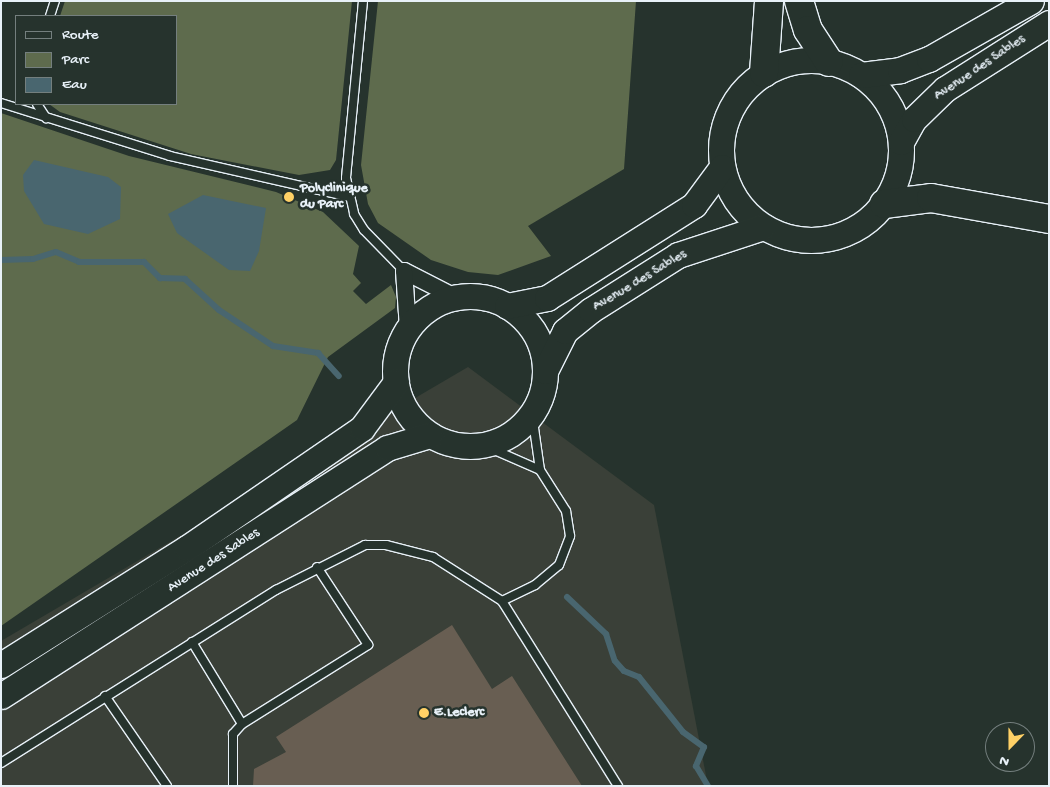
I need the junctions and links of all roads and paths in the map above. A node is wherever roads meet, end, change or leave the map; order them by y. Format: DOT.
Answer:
graph roads {
  1 [pos="55,1"];
  2 [pos="363,1"];
  3 [pos="769,1"];
  4 [pos="799,1"];
  5 [pos="1031,1"];
  6 [pos="50,15"];
  7 [pos="1049,23"];
  8 [pos="828,62"];
  9 [pos="764,73"];
  10 [pos="861,75"];
  11 [pos="1,103"];
  12 [pos="38,105"];
  13 [pos="46,118"];
  14 [pos="901,142"];
  15 [pos="722,167"];
  16 [pos="349,197"];
  17 [pos="884,204"];
  18 [pos="1049,219"];
  19 [pos="763,226"];
  20 [pos="404,271"];
  21 [pos="455,298"];
  22 [pos="507,306"];
  23 [pos="408,328"];
  24 [pos="545,371"];
  25 [pos="396,382"];
  26 [pos="532,414"];
  27 [pos="430,435"];
  28 [pos="483,445"];
  29 [pos="540,470"];
  30 [pos="318,567"];
  31 [pos="502,601"];
  32 [pos="192,642"];
  33 [pos="1,665"];
  34 [pos="1,696"];
  35 [pos="105,696"];
  36 [pos="242,724"];
  37 [pos="1,763"];
  38 [pos="167,786"];
  39 [pos="232,786"];
  40 [pos="618,786"];
  1 -- 6 [label="lane"];
  2 -- 16 [label="lane"];
  3 -- 9 [label="highway"];
  4 -- 8 [label="highway"];
  5 -- 10 [label="main road, Avenue des Sables"];
  7 -- 14 [label="main road, Avenue des Sables"];
  8 -- 9 [label="main road"];
  8 -- 10 [label="main road"];
  9 -- 15 [label="main road"];
  10 -- 14 [label="main road"];
  11 -- 13 [label="lane"];
  12 -- 13 [label="lane"];
  13 -- 16 [label="lane"];
  14 -- 17 [label="main road"];
  15 -- 19 [label="main road"];
  15 -- 22 [label="main road"];
  16 -- 20 [label="lane"];
  17 -- 18 [label="highway"];
  17 -- 19 [label="main road"];
  19 -- 24 [label="main road, Avenue des Sables"];
  20 -- 21 [label="street"];
  20 -- 23 [label="street"];
  21 -- 22 [label="main road"];
  21 -- 23 [label="main road"];
  22 -- 24 [label="main road"];
  23 -- 25 [label="main road"];
  24 -- 26 [label="main road"];
  25 -- 27 [label="main road"];
  25 -- 33 [label="main road, Avenue des Sables"];
  26 -- 28 [label="main road"];
  26 -- 29 [label="lane"];
  27 -- 28 [label="main road"];
  27 -- 34 [label="main road, Avenue des Sables"];
  28 -- 29 [label="lane"];
  29 -- 31 [label="lane"];
  30 -- 31 [label="lane"];
  30 -- 32 [label="lane"];
  30 -- 36 [label="lane"];
  31 -- 40 [label="lane"];
  32 -- 35 [label="lane"];
  32 -- 36 [label="lane"];
  35 -- 37 [label="lane"];
  35 -- 38 [label="lane"];
  36 -- 39 [label="lane"];
}
